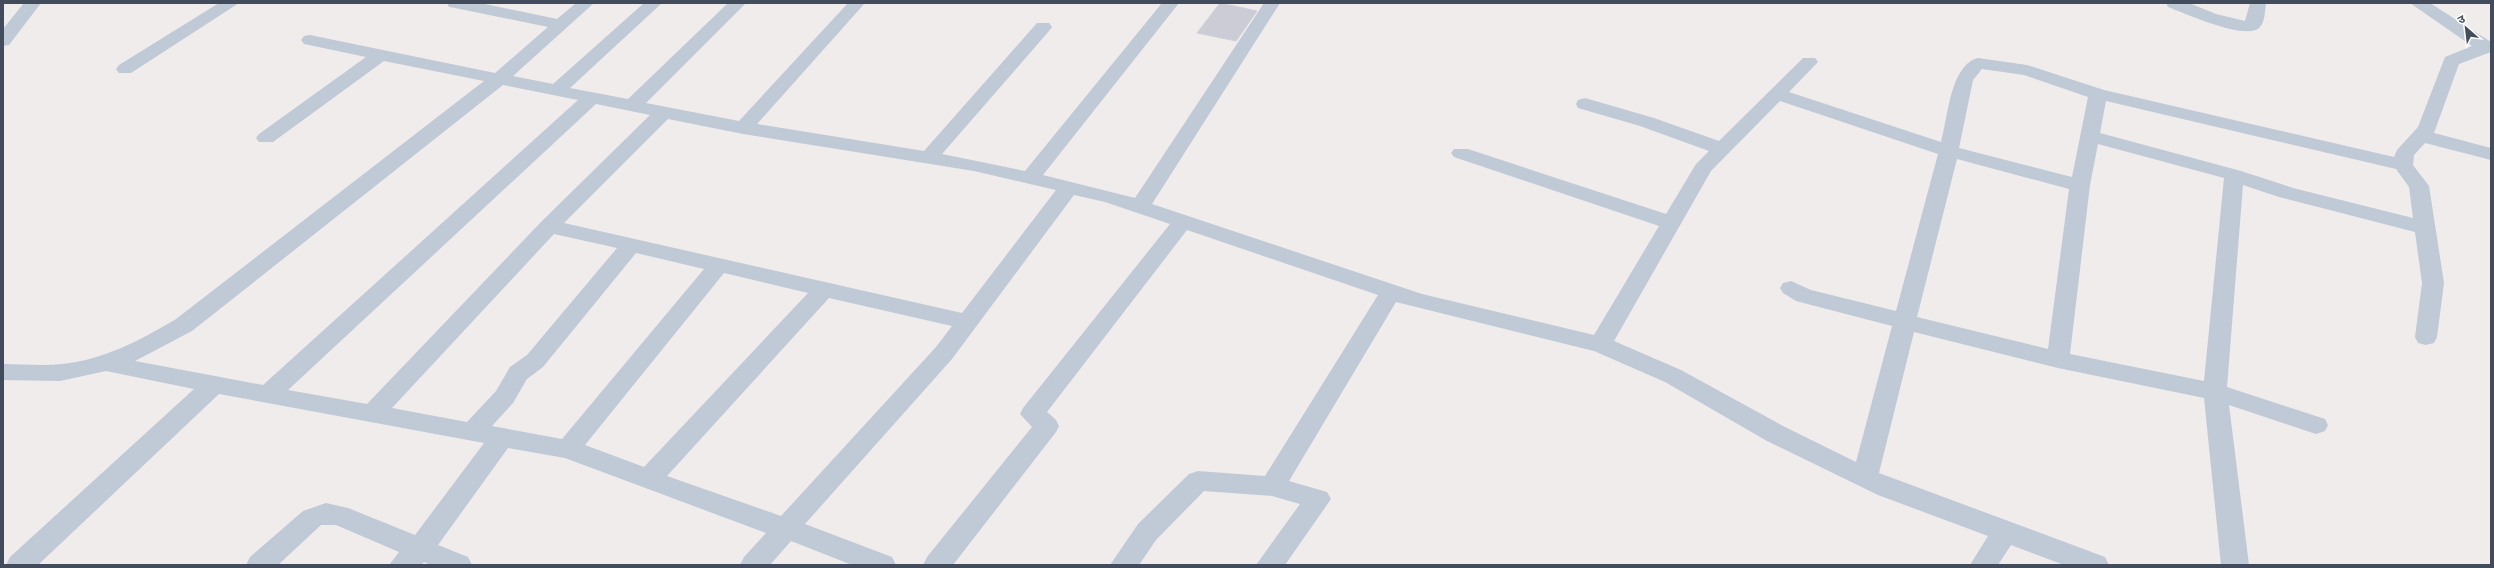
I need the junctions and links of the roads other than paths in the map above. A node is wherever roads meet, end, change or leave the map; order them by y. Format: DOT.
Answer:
graph roads {
  1 [pos="33,3"];
  2 [pos="231,3"];
  3 [pos="455,3"];
  4 [pos="586,3"];
  5 [pos="654,3"];
  6 [pos="738,3"];
  7 [pos="857,3"];
  8 [pos="1172,3"];
  9 [pos="1272,3"];
  10 [pos="2174,3"];
  11 [pos="2258,3"];
  12 [pos="2418,3"];
  13 [pos="561,25"];
  14 [pos="1043,27"];
  15 [pos="310,40"];
  16 [pos="3,41"];
  17 [pos="2488,47"];
  18 [pos="380,55"];
  19 [pos="1809,62"];
  20 [pos="125,69"];
  21 [pos="499,79"];
  22 [pos="557,90"];
  23 [pos="1777,94"];
  24 [pos="2098,94"];
  25 [pos="592,98"];
  26 [pos="1585,104"];
  27 [pos="630,106"];
  28 [pos="663,113"];
  29 [pos="743,128"];
  30 [pos="2090,136"];
  31 [pos="2421,136"];
  32 [pos="266,138"];
  33 [pos="1722,149"];
  34 [pos="1949,151"];
  35 [pos="1462,153"];
  36 [pos="2491,154"];
  37 [pos="928,158"];
  38 [pos="2402,165"];
  39 [pos="2234,176"];
  40 [pos="1030,178"];
  41 [pos="2080,186"];
  42 [pos="1069,187"];
  43 [pos="1140,206"];
  44 [pos="1183,221"];
  45 [pos="1671,223"];
  46 [pos="549,226"];
  47 [pos="2425,228"];
  48 [pos="631,245"];
  49 [pos="720,264"];
  50 [pos="825,288"];
  51 [pos="1791,288"];
  52 [pos="1391,292"];
  53 [pos="968,322"];
  54 [pos="1905,322"];
  55 [pos="2426,337"];
  56 [pos="1600,344"];
  57 [pos="2058,360"];
  58 [pos="109,364"];
  59 [pos="3,372"];
  60 [pos="214,384"];
  61 [pos="2215,392"];
  62 [pos="267,395"];
  63 [pos="372,414"];
  64 [pos="2316,425"];
  65 [pos="472,432"];
  66 [pos="502,437"];
  67 [pos="568,449"];
  68 [pos="1865,477"];
  69 [pos="649,479"];
  70 [pos="1272,486"];
  71 [pos="786,528"];
  72 [pos="2006,532"];
  73 [pos="412,557"];
  74 [pos="20,565"];
  75 [pos="260,565"];
  76 [pos="458,565"];
  77 [pos="754,565"];
  78 [pos="882,565"];
  79 [pos="937,565"];
  80 [pos="1124,565"];
  81 [pos="1270,565"];
  82 [pos="1984,565"];
  83 [pos="2095,565"];
  84 [pos="2235,565"];
  1 -- 16 [label="street"];
  2 -- 20 [label="street"];
  3 -- 13 [label="street"];
  4 -- 13 [label="street"];
  5 -- 22 [label="street"];
  6 -- 27 [label="street"];
  7 -- 29 [label="street"];
  8 -- 40 [label="street"];
  9 -- 43 [label="street"];
  10 -- 11 [label="street"];
  12 -- 17 [label="street"];
  13 -- 21 [label="street"];
  14 -- 37 [label="street"];
  15 -- 18 [label="street"];
  17 -- 31 [label="street"];
  18 -- 21 [label="street"];
  18 -- 32 [label="street"];
  19 -- 23 [label="street"];
  21 -- 22 [label="street"];
  21 -- 58 [label="street"];
  22 -- 25 [label="street"];
  23 -- 33 [label="street"];
  23 -- 34 [label="street"];
  24 -- 30 [label="street"];
  24 -- 34 [label="street"];
  24 -- 38 [label="street"];
  25 -- 27 [label="street"];
  25 -- 62 [label="street"];
  26 -- 33 [label="street"];
  27 -- 28 [label="street"];
  28 -- 29 [label="street"];
  28 -- 46 [label="street"];
  29 -- 37 [label="street"];
  30 -- 39 [label="street"];
  30 -- 41 [label="street"];
  31 -- 36 [label="street"];
  31 -- 38 [label="street"];
  33 -- 45 [label="street"];
  34 -- 41 [label="street"];
  34 -- 54 [label="street"];
  35 -- 45 [label="street"];
  37 -- 40 [label="street"];
  38 -- 47 [label="street"];
  39 -- 47 [label="street"];
  39 -- 61 [label="street"];
  40 -- 42 [label="street"];
  41 -- 57 [label="street"];
  42 -- 43 [label="street"];
  42 -- 53 [label="street"];
  43 -- 44 [label="street"];
  44 -- 52 [label="street"];
  44 -- 79 [label="street"];
  45 -- 56 [label="street"];
  46 -- 48 [label="street"];
  46 -- 63 [label="street"];
  47 -- 55 [label="street"];
  48 -- 49 [label="street"];
  48 -- 65 [label="street"];
  49 -- 50 [label="street"];
  49 -- 67 [label="street"];
  50 -- 53 [label="street"];
  50 -- 69 [label="street"];
  51 -- 54 [label="street"];
  52 -- 56 [label="street"];
  52 -- 70 [label="street"];
  53 -- 71 [label="street"];
  54 -- 57 [label="street"];
  54 -- 68 [label="street"];
  56 -- 68 [label="street"];
  57 -- 61 [label="street"];
  58 -- 59 [label="street"];
  58 -- 60 [label="street"];
  60 -- 62 [label="street"];
  60 -- 74 [label="street"];
  61 -- 64 [label="street"];
  61 -- 84 [label="street"];
  62 -- 63 [label="street"];
  63 -- 65 [label="street"];
  65 -- 66 [label="street"];
  66 -- 67 [label="street"];
  66 -- 73 [label="street"];
  67 -- 69 [label="street"];
  68 -- 72 [label="street"];
  69 -- 71 [label="street"];
  70 -- 80 [label="street"];
  70 -- 81 [label="street"];
  71 -- 77 [label="street"];
  71 -- 78 [label="street"];
  72 -- 82 [label="street"];
  72 -- 83 [label="street"];
  73 -- 75 [label="street"];
  73 -- 76 [label="street"];
}
